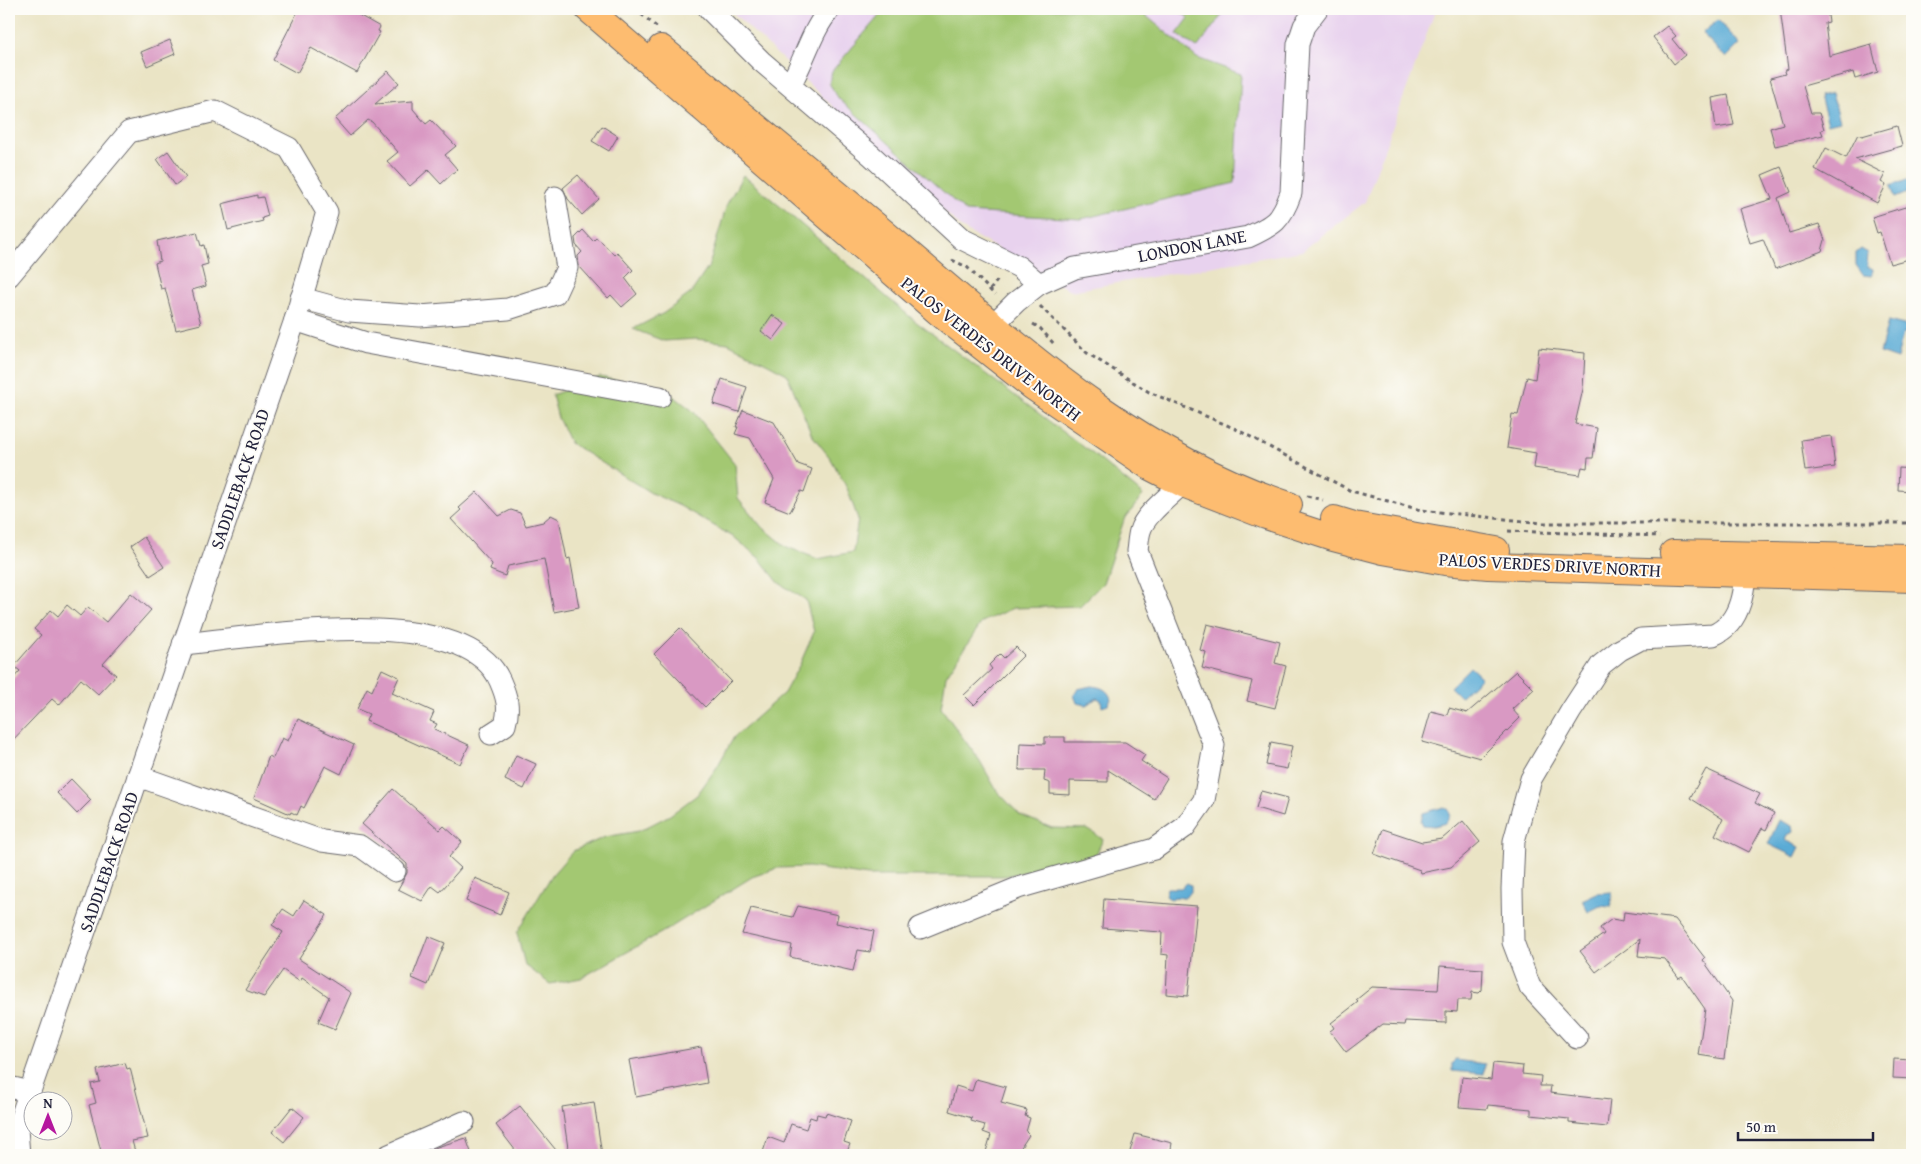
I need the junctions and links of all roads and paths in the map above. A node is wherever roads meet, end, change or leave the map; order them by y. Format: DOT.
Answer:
graph roads {
  1 [pos="588,9"];
  2 [pos="615,9"];
  3 [pos="708,9"];
  4 [pos="830,9"];
  5 [pos="1317,9"];
  6 [pos="790,85"];
  7 [pos="555,197"];
  8 [pos="849,233"];
  9 [pos="9,276"];
  10 [pos="1033,288"];
  11 [pos="301,298"];
  12 [pos="295,320"];
  13 [pos="1033,324"];
  14 [pos="992,326"];
  15 [pos="1059,350"];
  16 [pos="1033,387"];
  17 [pos="660,397"];
  18 [pos="1190,475"];
  19 [pos="1300,494"];
  20 [pos="1328,502"];
  21 [pos="1912,524"];
  22 [pos="1507,531"];
  23 [pos="1664,536"];
  24 [pos="1912,558"];
  25 [pos="1746,564"];
  26 [pos="1912,580"];
  27 [pos="184,644"];
  28 [pos="491,734"];
  29 [pos="138,776"];
  30 [pos="395,871"];
  31 [pos="920,928"];
  32 [pos="1577,1038"];
  33 [pos="9,1087"];
  34 [pos="30,1092"];
  35 [pos="22,1115"];
  36 [pos="464,1122"];
  37 [pos="15,1142"];
  38 [pos="389,1155"];
  1 -- 8 [label="main road, PALOS VERDES DRIVE NORTH"];
  2 -- 14 [label="main road, PALOS VERDES DRIVE NORTH"];
  3 -- 6 [label="street"];
  4 -- 6 [label="street"];
  5 -- 10 [label="street, LONDON LANE"];
  6 -- 10 [label="street"];
  7 -- 11 [label="street"];
  8 -- 14 [label="main road"];
  8 -- 16 [label="main road, PALOS VERDES DRIVE NORTH"];
  9 -- 11 [label="street, SADDLEBACK ROAD"];
  10 -- 14 [label="street, LONDON LANE"];
  10 -- 21 [label="path"];
  11 -- 12 [label="street, SADDLEBACK ROAD"];
  12 -- 17 [label="street"];
  12 -- 27 [label="street, SADDLEBACK ROAD"];
  13 -- 15 [label="path"];
  14 -- 16 [label="main road"];
  14 -- 18 [label="main road, PALOS VERDES DRIVE NORTH"];
  16 -- 18 [label="main road, PALOS VERDES DRIVE NORTH"];
  18 -- 25 [label="main road, PALOS VERDES DRIVE NORTH"];
  18 -- 31 [label="street"];
  19 -- 20 [label="path"];
  22 -- 23 [label="path"];
  24 -- 25 [label="main road, PALOS VERDES DRIVE NORTH"];
  25 -- 26 [label="main road, PALOS VERDES DRIVE NORTH"];
  25 -- 32 [label="street"];
  27 -- 28 [label="street"];
  27 -- 29 [label="street, SADDLEBACK ROAD"];
  29 -- 30 [label="street"];
  29 -- 34 [label="street, SADDLEBACK ROAD"];
  33 -- 34 [label="street"];
  35 -- 37 [label="street, SADDLEBACK ROAD"];
  36 -- 38 [label="street"];
}
